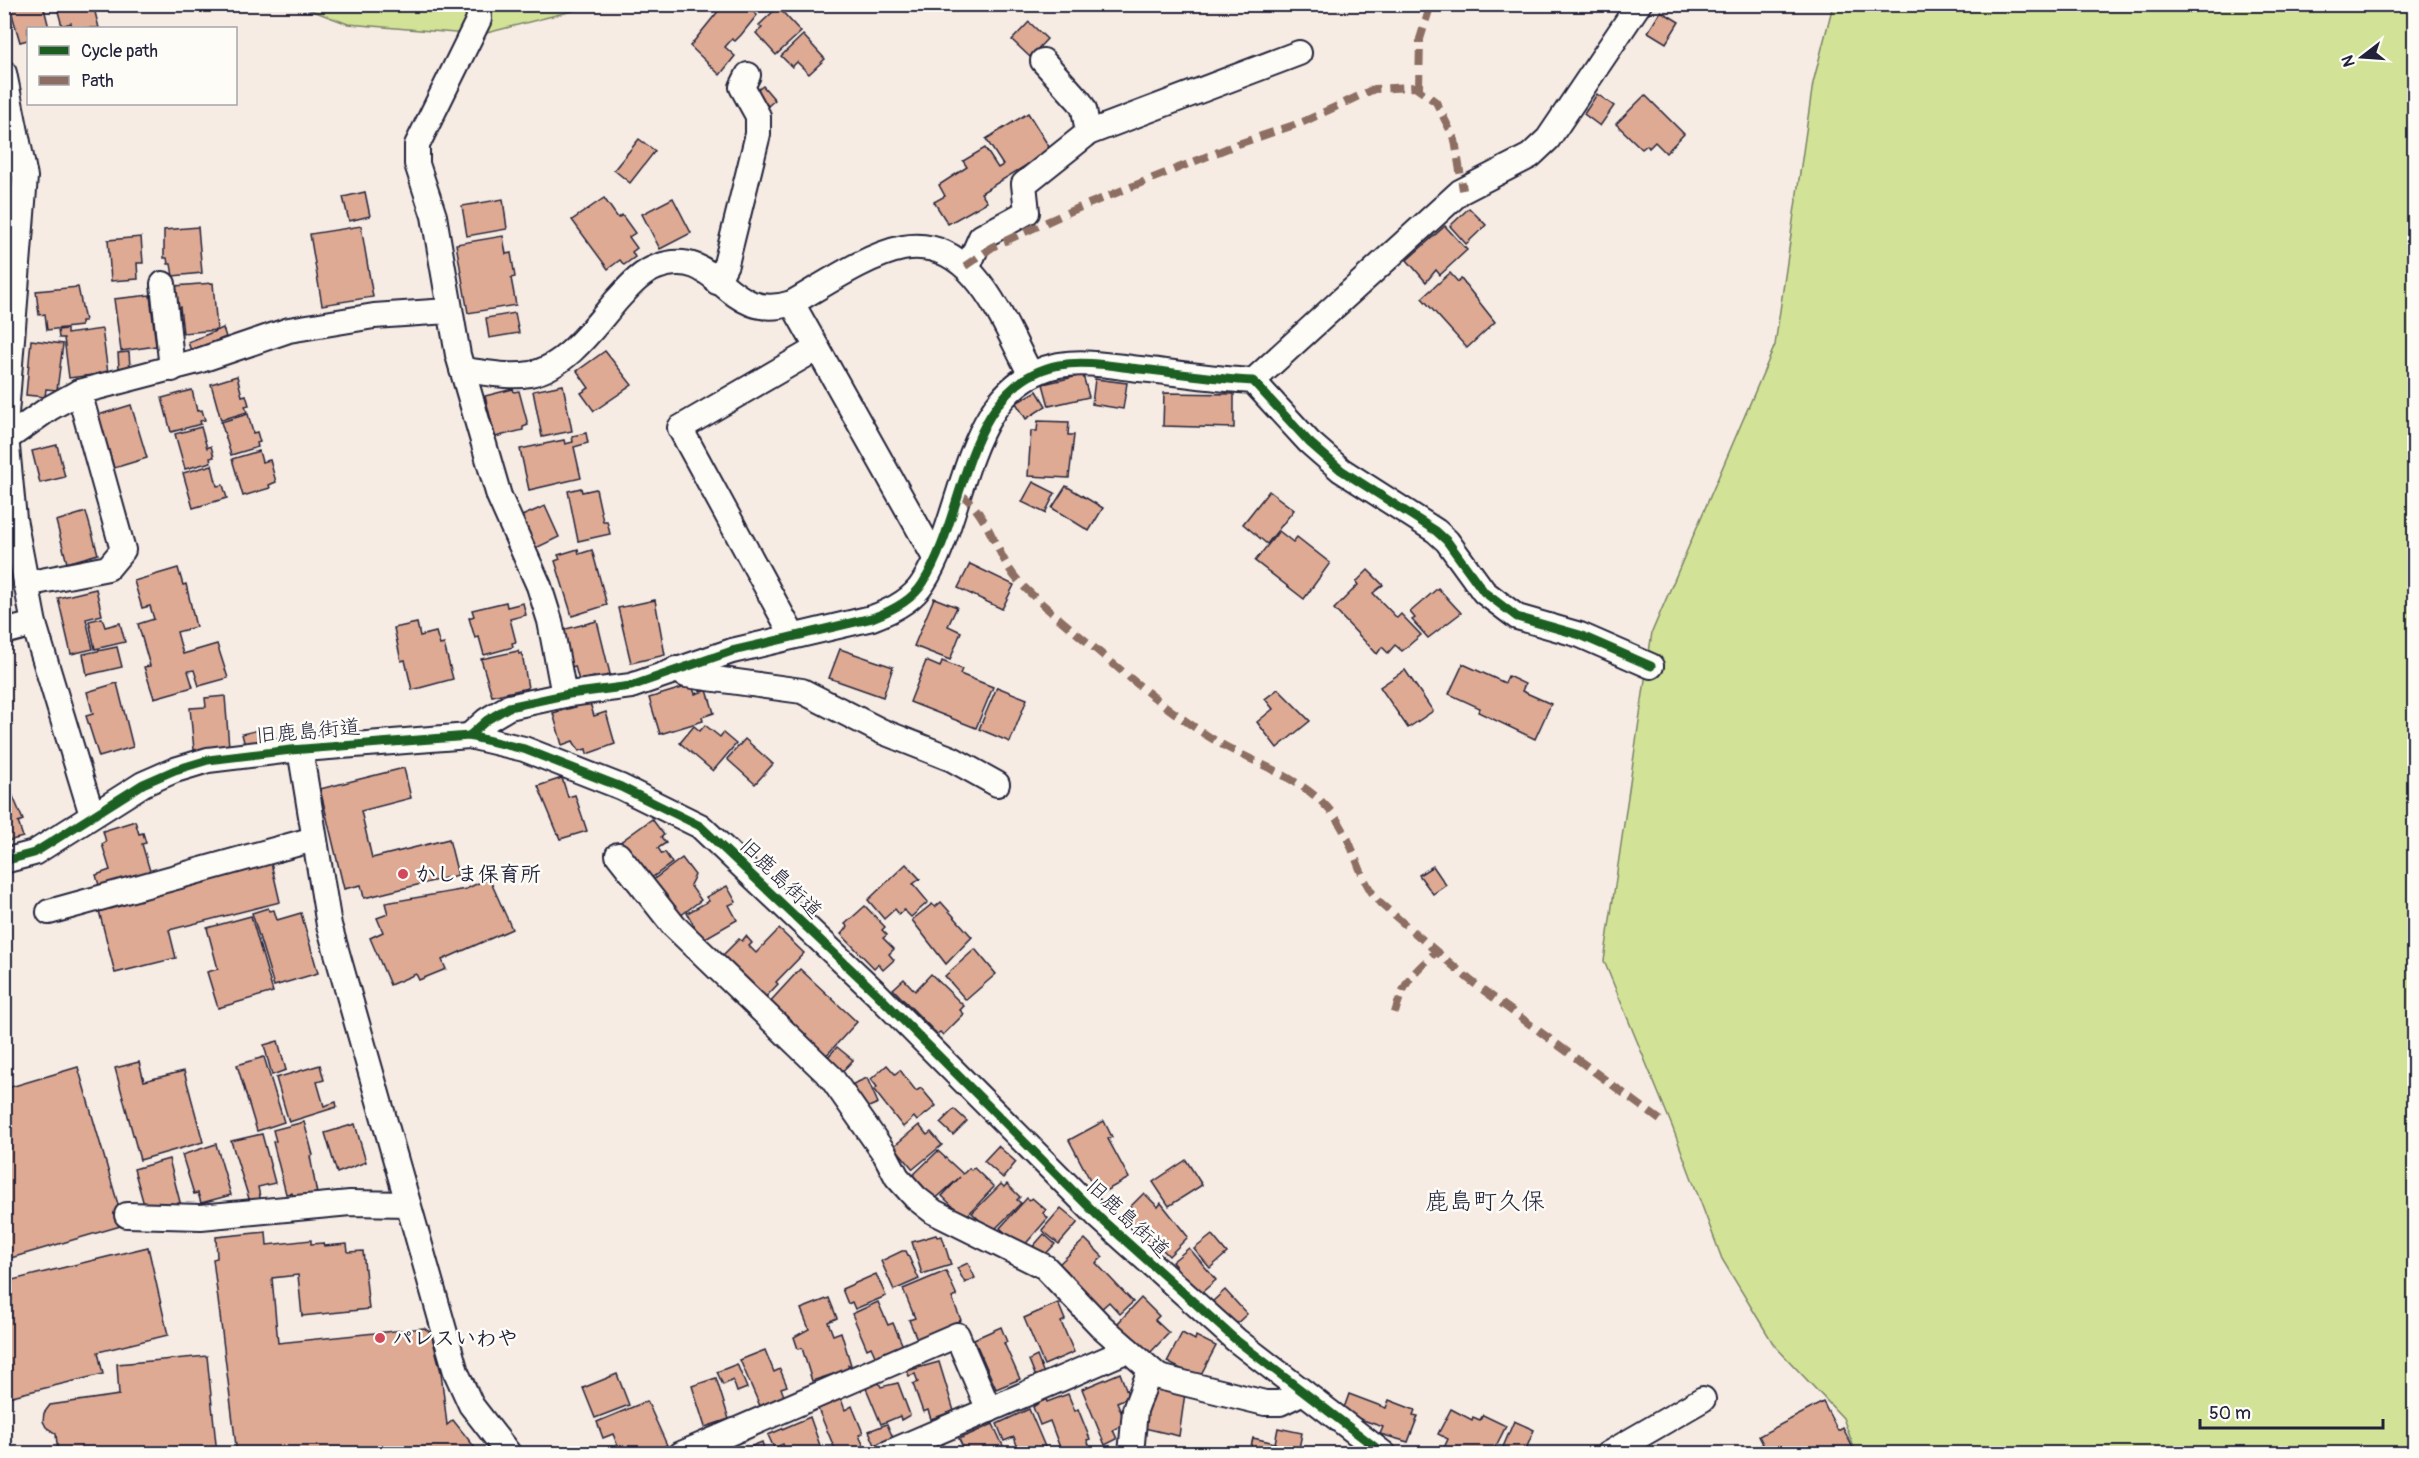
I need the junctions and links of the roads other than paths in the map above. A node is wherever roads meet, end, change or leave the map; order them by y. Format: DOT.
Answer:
graph roads {
  1 [pos="478,4"];
  2 [pos="1639,4"];
  3 [pos="1299,53"];
  4 [pos="1043,61"];
  5 [pos="4,73"];
  6 [pos="748,75"];
  7 [pos="1089,133"];
  8 [pos="12,244"];
  9 [pos="970,262"];
  10 [pos="717,282"];
  11 [pos="163,284"];
  12 [pos="792,303"];
  13 [pos="448,311"];
  14 [pos="9,316"];
  15 [pos="816,349"];
  16 [pos="172,369"];
  17 [pos="462,370"];
  18 [pos="1031,375"];
  19 [pos="1253,381"];
  20 [pos="79,392"];
  21 [pos="6,407"];
  22 [pos="6,439"];
  23 [pos="9,520"];
  24 [pos="935,558"];
  25 [pos="26,584"];
  26 [pos="34,624"];
  27 [pos="4,632"];
  28 [pos="793,636"];
  29 [pos="1651,666"];
  30 [pos="676,669"];
  31 [pos="564,695"];
  32 [pos="469,736"];
  33 [pos="300,749"];
  34 [pos="997,784"];
  35 [pos="92,815"];
  36 [pos="314,839"];
  37 [pos="618,855"];
  38 [pos="4,861"];
  39 [pos="49,912"];
  40 [pos="408,1204"];
  41 [pos="127,1215"];
  42 [pos="1128,1350"];
  43 [pos="1150,1370"];
  44 [pos="1304,1392"];
  45 [pos="1703,1400"];
  46 [pos="989,1410"];
  47 [pos="715,1447"];
  48 [pos="509,1454"];
  49 [pos="681,1454"];
  50 [pos="886,1454"];
  51 [pos="1131,1454"];
  52 [pos="1384,1454"];
  53 [pos="1608,1454"];
  1 -- 13 [label="street"];
  2 -- 19 [label="street"];
  3 -- 7 [label="street"];
  4 -- 7 [label="street"];
  5 -- 8 [label="street"];
  6 -- 10 [label="street"];
  7 -- 9 [label="street"];
  8 -- 14 [label="street"];
  10 -- 12 [label="street"];
  10 -- 17 [label="street"];
  11 -- 16 [label="street"];
  12 -- 15 [label="street"];
  12 -- 18 [label="street"];
  13 -- 16 [label="street"];
  13 -- 17 [label="street"];
  14 -- 21 [label="street"];
  15 -- 24 [label="street"];
  15 -- 28 [label="street"];
  16 -- 20 [label="street"];
  17 -- 31 [label="street"];
  18 -- 19 [label="street"];
  18 -- 24 [label="street"];
  19 -- 29 [label="street"];
  20 -- 22 [label="street"];
  20 -- 25 [label="street"];
  21 -- 22 [label="street"];
  22 -- 23 [label="street"];
  23 -- 25 [label="street"];
  24 -- 28 [label="street"];
  25 -- 26 [label="street"];
  26 -- 27 [label="street"];
  26 -- 35 [label="street"];
  28 -- 30 [label="street"];
  30 -- 31 [label="street"];
  30 -- 34 [label="street"];
  31 -- 32 [label="street"];
  32 -- 33 [label="street, 旧鹿島街道"];
  32 -- 44 [label="street, 旧鹿島街道"];
  33 -- 35 [label="street, 旧鹿島街道"];
  33 -- 36 [label="street"];
  35 -- 38 [label="street, 旧鹿島街道"];
  36 -- 39 [label="street"];
  36 -- 40 [label="street"];
  37 -- 42 [label="street"];
  40 -- 41 [label="street"];
  40 -- 48 [label="street"];
  42 -- 43 [label="street"];
  42 -- 46 [label="street"];
  43 -- 44 [label="street"];
  43 -- 51 [label="street"];
  44 -- 52 [label="street, 旧鹿島街道"];
  45 -- 53 [label="street"];
  46 -- 47 [label="street"];
  46 -- 50 [label="street"];
  47 -- 49 [label="street"];
}
